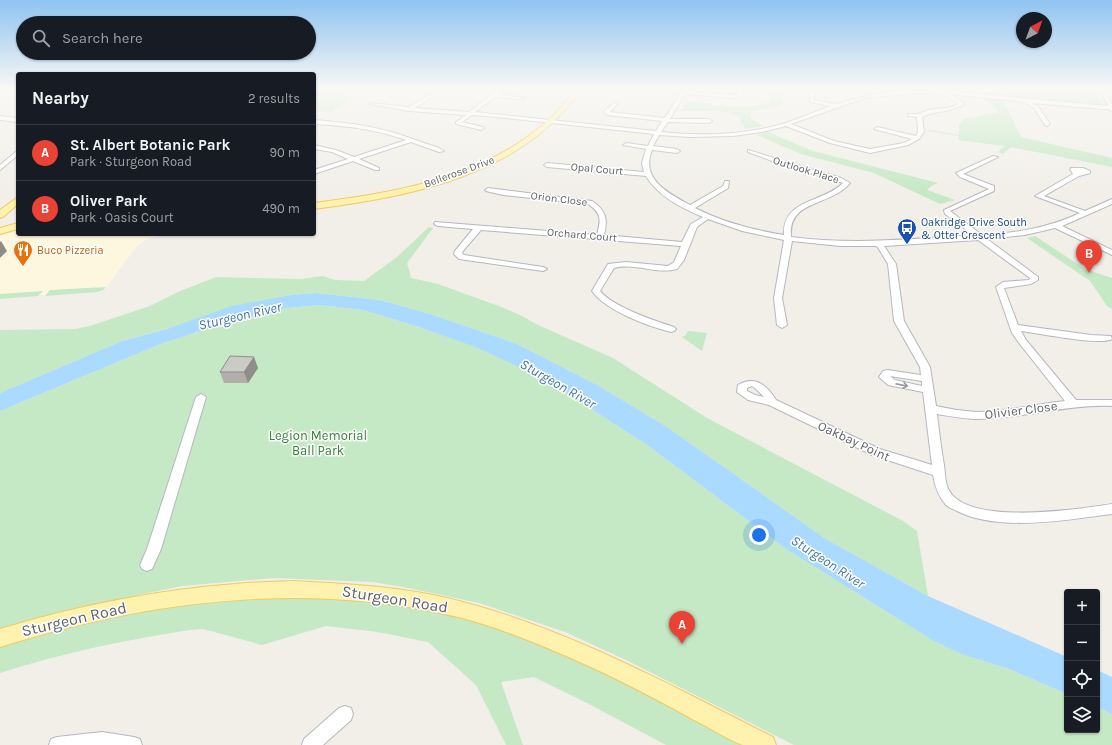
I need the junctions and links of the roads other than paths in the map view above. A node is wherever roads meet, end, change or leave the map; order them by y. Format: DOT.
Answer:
graph roads {
  1 [pos="333,124"];
  2 [pos="462,124"];
  3 [pos="540,124"];
  4 [pos="542,124"];
  5 [pos="579,124"];
  6 [pos="668,124"];
  7 [pos="786,124"];
  8 [pos="920,124"];
  9 [pos="481,128"];
  10 [pos="877,129"];
  11 [pos="660,133"];
  12 [pos="917,138"];
  13 [pos="412,140"];
  14 [pos="626,145"];
  15 [pos="316,147"];
  16 [pos="651,148"];
  17 [pos="441,151"];
  18 [pos="678,151"];
  19 [pos="750,151"];
  20 [pos="16,154"];
  21 [pos="995,157"];
  22 [pos="353,159"];
  23 [pos="547,165"];
  24 [pos="0,168"];
  25 [pos="377,169"];
  26 [pos="316,171"];
  27 [pos="647,174"];
  28 [pos="1077,175"];
  29 [pos="727,182"];
  30 [pos="488,190"];
  31 [pos="316,200"];
  32 [pos="1112,201"];
  33 [pos="16,202"];
  34 [pos="316,206"];
  35 [pos="689,208"];
  36 [pos="1085,213"];
  37 [pos="708,216"];
  38 [pos="4,217"];
  39 [pos="16,220"];
  40 [pos="16,224"];
  41 [pos="438,224"];
  42 [pos="16,226"];
  43 [pos="1056,226"];
  44 [pos="479,227"];
  45 [pos="0,232"];
  46 [pos="600,237"];
  47 [pos="888,237"];
  48 [pos="980,237"];
  49 [pos="787,238"];
  50 [pos="895,243"];
  51 [pos="685,244"];
  52 [pos="878,244"];
  53 [pos="1112,252"];
  54 [pos="543,269"];
  55 [pos="782,325"];
  56 [pos="1015,327"];
  57 [pos="671,329"];
  58 [pos="1108,338"];
  59 [pos="200,397"];
  60 [pos="772,402"];
  61 [pos="1073,403"];
  62 [pos="1112,403"];
  63 [pos="931,409"];
  64 [pos="939,472"];
  65 [pos="1112,510"];
  66 [pos="147,565"];
  67 [pos="0,638"];
  68 [pos="345,714"];
  69 [pos="128,744"];
  70 [pos="57,745"];
  71 [pos="310,745"];
  72 [pos="765,745"];
  1 -- 13 [label="street"];
  2 -- 9 [label="street"];
  3 -- 31 [label="main road, Bellerose Drive"];
  4 -- 34 [label="main road, Bellerose Drive"];
  5 -- 11 [label="street"];
  6 -- 11 [label="street"];
  7 -- 11 [label="street"];
  7 -- 12 [label="street"];
  8 -- 12 [label="street"];
  10 -- 12 [label="street"];
  11 -- 16 [label="street"];
  13 -- 17 [label="street"];
  13 -- 22 [label="street"];
  14 -- 16 [label="street"];
  15 -- 22 [label="street"];
  16 -- 18 [label="street"];
  16 -- 27 [label="street"];
  19 -- 49 [label="street, Outlook Place"];
  20 -- 24 [label="street"];
  21 -- 48 [label="street"];
  22 -- 25 [label="street"];
  22 -- 26 [label="street"];
  23 -- 27 [label="street, Opal Court"];
  27 -- 35 [label="street"];
  28 -- 36 [label="street"];
  29 -- 35 [label="street"];
  30 -- 46 [label="street, Orion Close"];
  32 -- 36 [label="street"];
  33 -- 38 [label="main road"];
  35 -- 37 [label="street"];
  36 -- 43 [label="street"];
  37 -- 49 [label="street"];
  37 -- 51 [label="street"];
  38 -- 39 [label="main road"];
  38 -- 40 [label="main road"];
  41 -- 44 [label="street, Orchard Court"];
  42 -- 45 [label="main road"];
  43 -- 48 [label="street"];
  43 -- 53 [label="street"];
  44 -- 46 [label="street, Orchard Court"];
  44 -- 54 [label="street"];
  46 -- 51 [label="street, Orchard Court"];
  47 -- 50 [label="street"];
  48 -- 50 [label="street"];
  48 -- 56 [label="street"];
  49 -- 52 [label="street"];
  49 -- 55 [label="street"];
  50 -- 52 [label="street"];
  51 -- 57 [label="street"];
  52 -- 63 [label="street"];
  56 -- 58 [label="street"];
  56 -- 61 [label="street"];
  59 -- 66 [label="street"];
  60 -- 64 [label="street, Oakbay Point"];
  61 -- 62 [label="street, Olivier Close"];
  61 -- 63 [label="street, Olivier Close"];
  63 -- 64 [label="street"];
  64 -- 65 [label="street"];
  67 -- 72 [label="main road, Sturgeon Road"];
  68 -- 71 [label="street"];
  69 -- 70 [label="street"];
}
